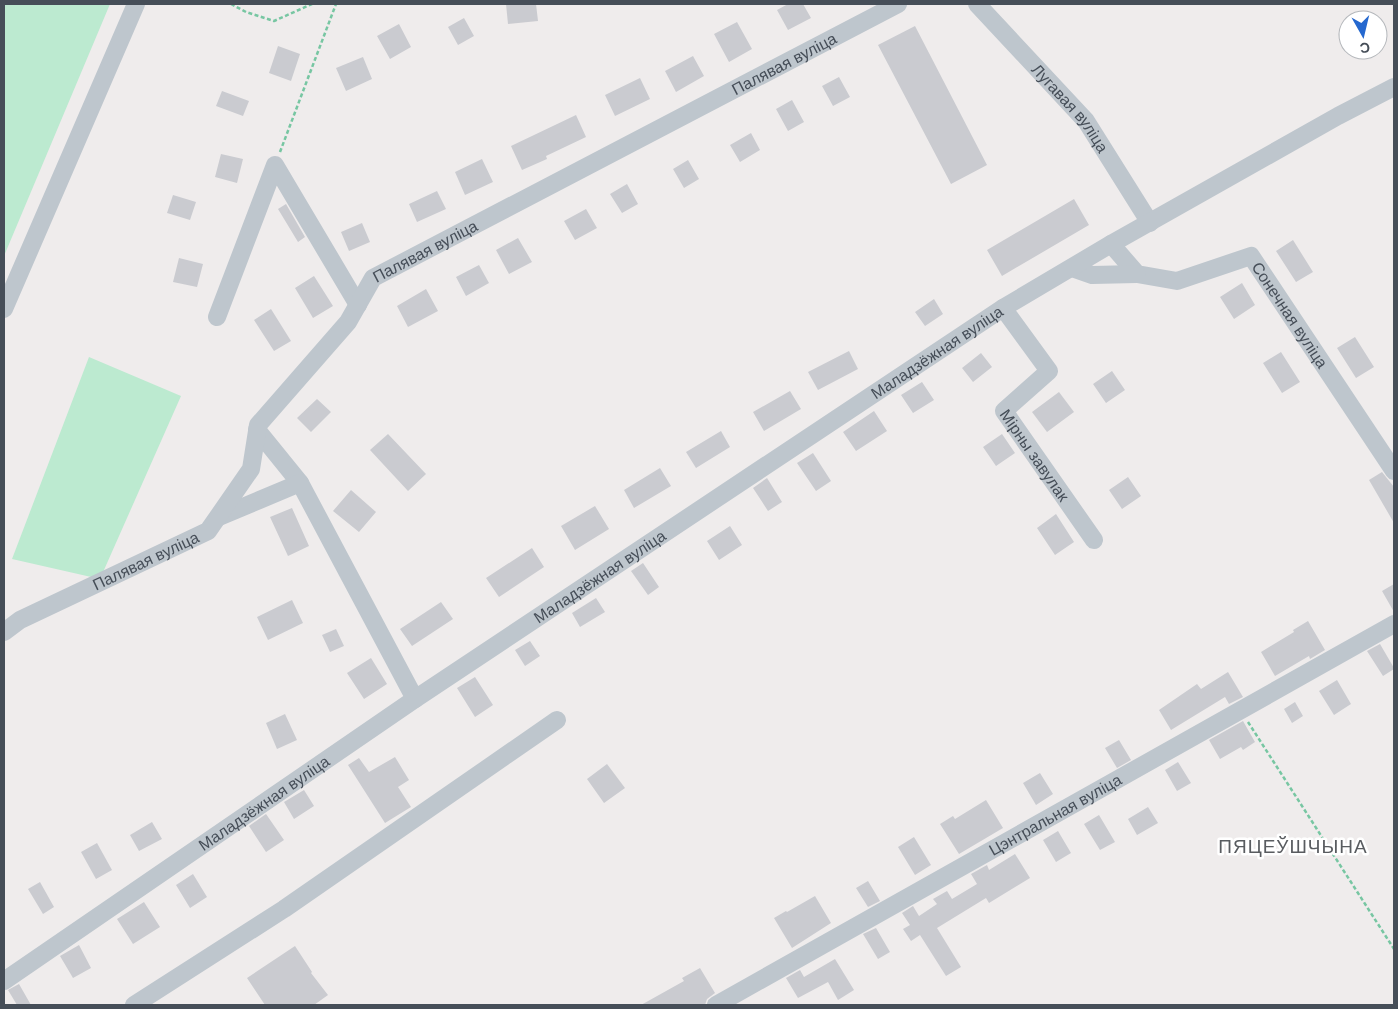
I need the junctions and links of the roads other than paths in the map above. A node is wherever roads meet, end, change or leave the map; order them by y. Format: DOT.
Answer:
graph roads {
  1 [pos="136,4"];
  2 [pos="898,4"];
  3 [pos="977,4"];
  4 [pos="879,8"];
  5 [pos="1394,87"];
  6 [pos="1150,223"];
  7 [pos="1111,244"];
  8 [pos="1072,268"];
  9 [pos="1137,274"];
  10 [pos="358,305"];
  11 [pos="1003,308"];
  12 [pos="4,309"];
  13 [pos="217,317"];
  14 [pos="258,430"];
  15 [pos="1394,471"];
  16 [pos="300,483"];
  17 [pos="218,517"];
  18 [pos="1094,540"];
  19 [pos="1394,624"];
  20 [pos="4,632"];
  21 [pos="415,699"];
  22 [pos="558,720"];
  23 [pos="4,981"];
  24 [pos="134,1005"];
  25 [pos="716,1005"];
  1 -- 12 [label="street"];
  2 -- 4 [label="street, Палявая вуліца"];
  3 -- 6 [label="street, Лугавая вуліца"];
  4 -- 10 [label="street, Палявая вуліца"];
  5 -- 6 [label="street, Маладзёжная вуліца"];
  6 -- 7 [label="street, Маладзёжная вуліца"];
  7 -- 8 [label="street, Маладзёжная вуліца"];
  7 -- 9 [label="street"];
  8 -- 9 [label="street, Сонечная вуліца"];
  8 -- 11 [label="street, Маладзёжная вуліца"];
  9 -- 15 [label="street, Сонечная вуліца"];
  10 -- 13 [label="street"];
  10 -- 14 [label="street, Палявая вуліца"];
  11 -- 18 [label="street, Мірны завулак"];
  11 -- 21 [label="street, Маладзёжная вуліца"];
  14 -- 16 [label="street"];
  14 -- 17 [label="street, Палявая вуліца"];
  16 -- 17 [label="street"];
  16 -- 21 [label="street"];
  17 -- 20 [label="street, Палявая вуліца"];
  19 -- 25 [label="street, Цэнтральная вуліца"];
  21 -- 23 [label="street, Маладзёжная вуліца"];
  22 -- 24 [label="street"];
}
